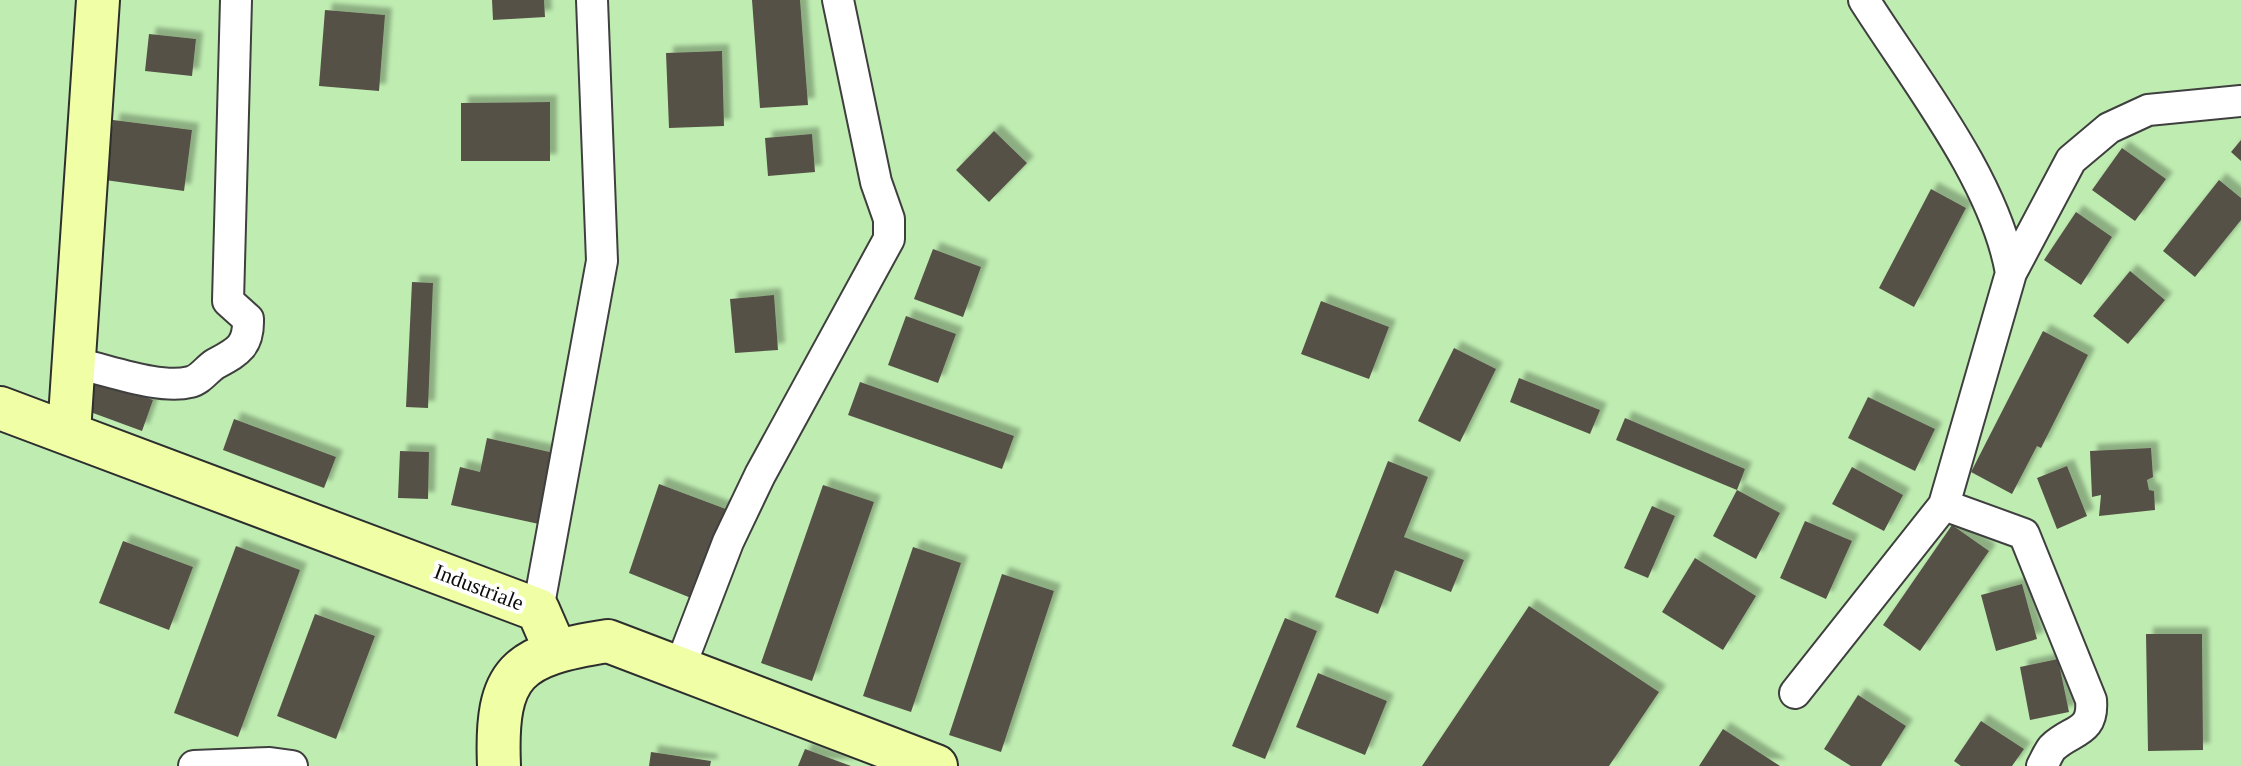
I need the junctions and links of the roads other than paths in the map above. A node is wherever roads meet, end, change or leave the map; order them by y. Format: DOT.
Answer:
graph roads {
  1 [pos="98,0"];
  2 [pos="236,0"];
  3 [pos="592,0"];
  4 [pos="838,0"];
  5 [pos="1864,0"];
  6 [pos="2241,101"];
  7 [pos="2011,273"];
  8 [pos="74,363"];
  9 [pos="0,408"];
  10 [pos="69,432"];
  11 [pos="1944,505"];
  12 [pos="538,610"];
  13 [pos="555,649"];
  14 [pos="680,667"];
  15 [pos="1795,693"];
  16 [pos="194,766"];
  17 [pos="292,766"];
  18 [pos="499,766"];
  19 [pos="936,766"];
  20 [pos="2042,766"];
  1 -- 8 [label="street"];
  2 -- 8 [label="street"];
  3 -- 12 [label="street"];
  4 -- 14 [label="street"];
  5 -- 7 [label="street"];
  6 -- 7 [label="street"];
  7 -- 11 [label="street"];
  8 -- 10 [label="street"];
  9 -- 10 [label="street, Industriale"];
  10 -- 12 [label="street, Industriale"];
  11 -- 15 [label="street"];
  11 -- 20 [label="street"];
  12 -- 13 [label="street, Industriale"];
  13 -- 14 [label="street"];
  13 -- 18 [label="street"];
  14 -- 19 [label="street"];
  16 -- 17 [label="street"];
}
